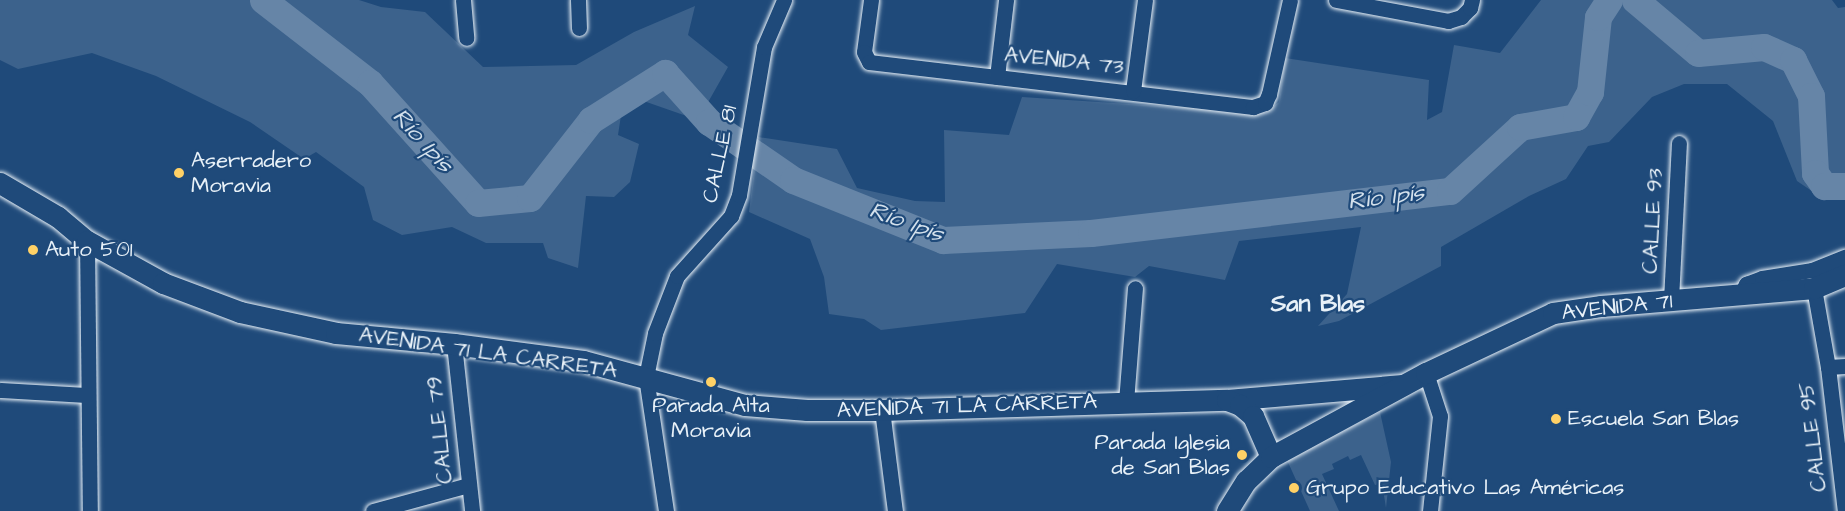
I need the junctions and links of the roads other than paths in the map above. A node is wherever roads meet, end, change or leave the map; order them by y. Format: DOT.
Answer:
graph roads {
  1 [pos="463,0"];
  2 [pos="578,0"];
  3 [pos="784,0"];
  4 [pos="871,0"];
  5 [pos="1006,0"];
  6 [pos="1145,0"];
  7 [pos="1290,0"];
  8 [pos="1336,0"];
  9 [pos="1472,0"];
  10 [pos="579,28"];
  11 [pos="466,38"];
  12 [pos="997,77"];
  13 [pos="1133,91"];
  14 [pos="1679,143"];
  15 [pos="0,183"];
  16 [pos="87,241"];
  17 [pos="1845,257"];
  18 [pos="1845,275"];
  19 [pos="1135,288"];
  20 [pos="1814,288"];
  21 [pos="1740,295"];
  22 [pos="1671,300"];
  23 [pos="454,344"];
  24 [pos="1845,366"];
  25 [pos="1828,367"];
  26 [pos="1426,372"];
  27 [pos="646,377"];
  28 [pos="1402,385"];
  29 [pos="0,390"];
  30 [pos="87,396"];
  31 [pos="1227,400"];
  32 [pos="1126,402"];
  33 [pos="882,410"];
  34 [pos="1271,457"];
  35 [pos="468,486"];
  36 [pos="90,511"];
  37 [pos="373,511"];
  38 [pos="472,511"];
  39 [pos="666,511"];
  40 [pos="895,511"];
  41 [pos="1227,511"];
  42 [pos="1430,511"];
  43 [pos="1845,511"];
  1 -- 11 [label="street"];
  2 -- 10 [label="street"];
  3 -- 27 [label="street, CALLE 81"];
  4 -- 12 [label="street, AVENIDA 73"];
  5 -- 12 [label="street"];
  6 -- 13 [label="street"];
  7 -- 13 [label="street, AVENIDA 73"];
  8 -- 9 [label="street"];
  12 -- 13 [label="street, AVENIDA 73"];
  14 -- 22 [label="street, CALLE 93"];
  15 -- 16 [label="street, AVENIDA 71 LA CARRETA"];
  16 -- 23 [label="street, AVENIDA 71 LA CARRETA"];
  16 -- 30 [label="street"];
  17 -- 21 [label="street"];
  18 -- 20 [label="street, AVENIDA 71"];
  19 -- 32 [label="street"];
  20 -- 21 [label="street, AVENIDA 71"];
  20 -- 25 [label="street, CALLE 95"];
  21 -- 22 [label="street, AVENIDA 71"];
  22 -- 26 [label="street, AVENIDA 71"];
  23 -- 27 [label="street, AVENIDA 71 LA CARRETA"];
  23 -- 35 [label="street, CALLE 79"];
  24 -- 25 [label="street"];
  25 -- 43 [label="street, CALLE 95"];
  26 -- 28 [label="street, AVENIDA 71"];
  26 -- 42 [label="street"];
  27 -- 33 [label="street, AVENIDA 71 LA CARRETA"];
  27 -- 39 [label="street, CALLE 81"];
  28 -- 31 [label="street, AVENIDA 71 LA CARRETA"];
  28 -- 34 [label="street, AVENIDA 71"];
  29 -- 30 [label="street"];
  30 -- 36 [label="street"];
  31 -- 32 [label="street, AVENIDA 71 LA CARRETA"];
  31 -- 34 [label="street"];
  32 -- 33 [label="street, AVENIDA 71 LA CARRETA"];
  33 -- 40 [label="street"];
  34 -- 41 [label="street, AVENIDA 71"];
  35 -- 37 [label="street"];
  35 -- 38 [label="street, CALLE 79"];
}
